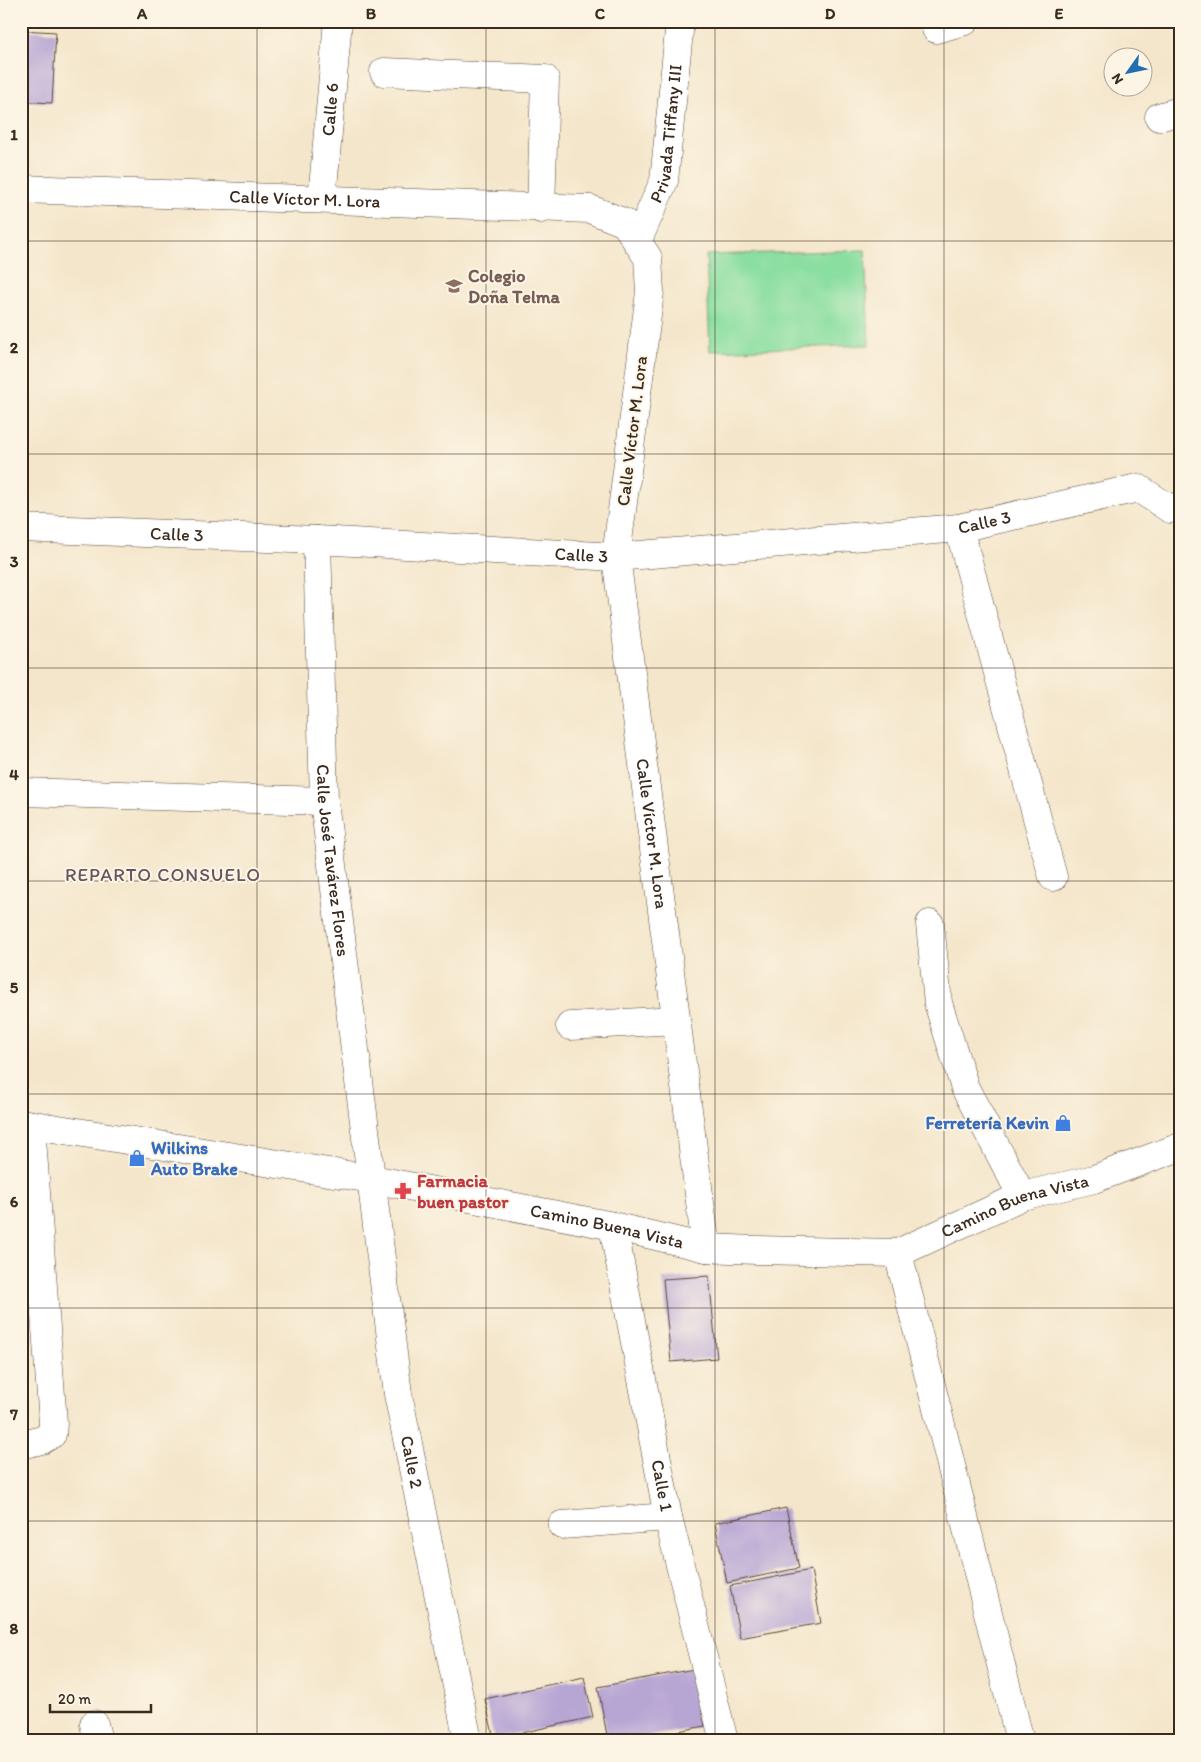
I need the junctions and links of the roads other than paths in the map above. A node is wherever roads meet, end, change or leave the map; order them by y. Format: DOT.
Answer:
graph roads {
  1 [pos="338,21"];
  2 [pos="680,21"];
  3 [pos="934,21"];
  4 [pos="964,21"];
  5 [pos="384,72"];
  6 [pos="21,189"];
  7 [pos="322,199"];
  8 [pos="541,209"];
  9 [pos="638,242"];
  10 [pos="1180,506"];
  11 [pos="21,528"];
  12 [pos="958,528"];
  13 [pos="317,540"];
  14 [pos="616,557"];
  15 [pos="21,792"];
  16 [pos="324,801"];
  17 [pos="1053,877"];
  18 [pos="930,924"];
  19 [pos="676,1020"];
  20 [pos="570,1026"];
  21 [pos="26,1124"];
  22 [pos="1180,1147"];
  23 [pos="372,1180"];
  24 [pos="1022,1196"];
  25 [pos="613,1226"];
  26 [pos="706,1248"];
  27 [pos="898,1252"];
  28 [pos="21,1445"];
  29 [pos="668,1517"];
  30 [pos="562,1525"];
  31 [pos="468,1741"];
  32 [pos="724,1741"];
  33 [pos="1020,1741"];
  1 -- 7 [label="street, Calle 6"];
  2 -- 9 [label="street, Privada Tiffany III"];
  3 -- 4 [label="street"];
  5 -- 8 [label="street"];
  6 -- 7 [label="street, Calle Víctor M. Lora"];
  7 -- 8 [label="street, Calle Víctor M. Lora"];
  8 -- 9 [label="street, Calle Víctor M. Lora"];
  9 -- 14 [label="street, Calle Víctor M. Lora"];
  10 -- 12 [label="street, Calle 3"];
  11 -- 13 [label="street, Calle 3"];
  12 -- 14 [label="street, Calle 3"];
  12 -- 17 [label="street"];
  13 -- 14 [label="street, Calle 3"];
  13 -- 16 [label="street, Calle José Tavárez Flores"];
  14 -- 19 [label="street, Calle Víctor M. Lora"];
  15 -- 16 [label="street"];
  16 -- 23 [label="street, Calle José Tavárez Flores"];
  18 -- 24 [label="street"];
  19 -- 20 [label="street"];
  19 -- 26 [label="street, Calle Víctor M. Lora"];
  21 -- 23 [label="street, Camino Buena Vista"];
  21 -- 28 [label="street"];
  22 -- 24 [label="street, Camino Buena Vista"];
  23 -- 25 [label="street, Camino Buena Vista"];
  23 -- 31 [label="street, Calle 2"];
  24 -- 27 [label="street, Camino Buena Vista"];
  25 -- 26 [label="street, Camino Buena Vista"];
  25 -- 29 [label="street, Calle 1"];
  26 -- 27 [label="street, Camino Buena Vista"];
  27 -- 33 [label="street"];
  29 -- 30 [label="street"];
  29 -- 32 [label="street, Calle 1"];
}
